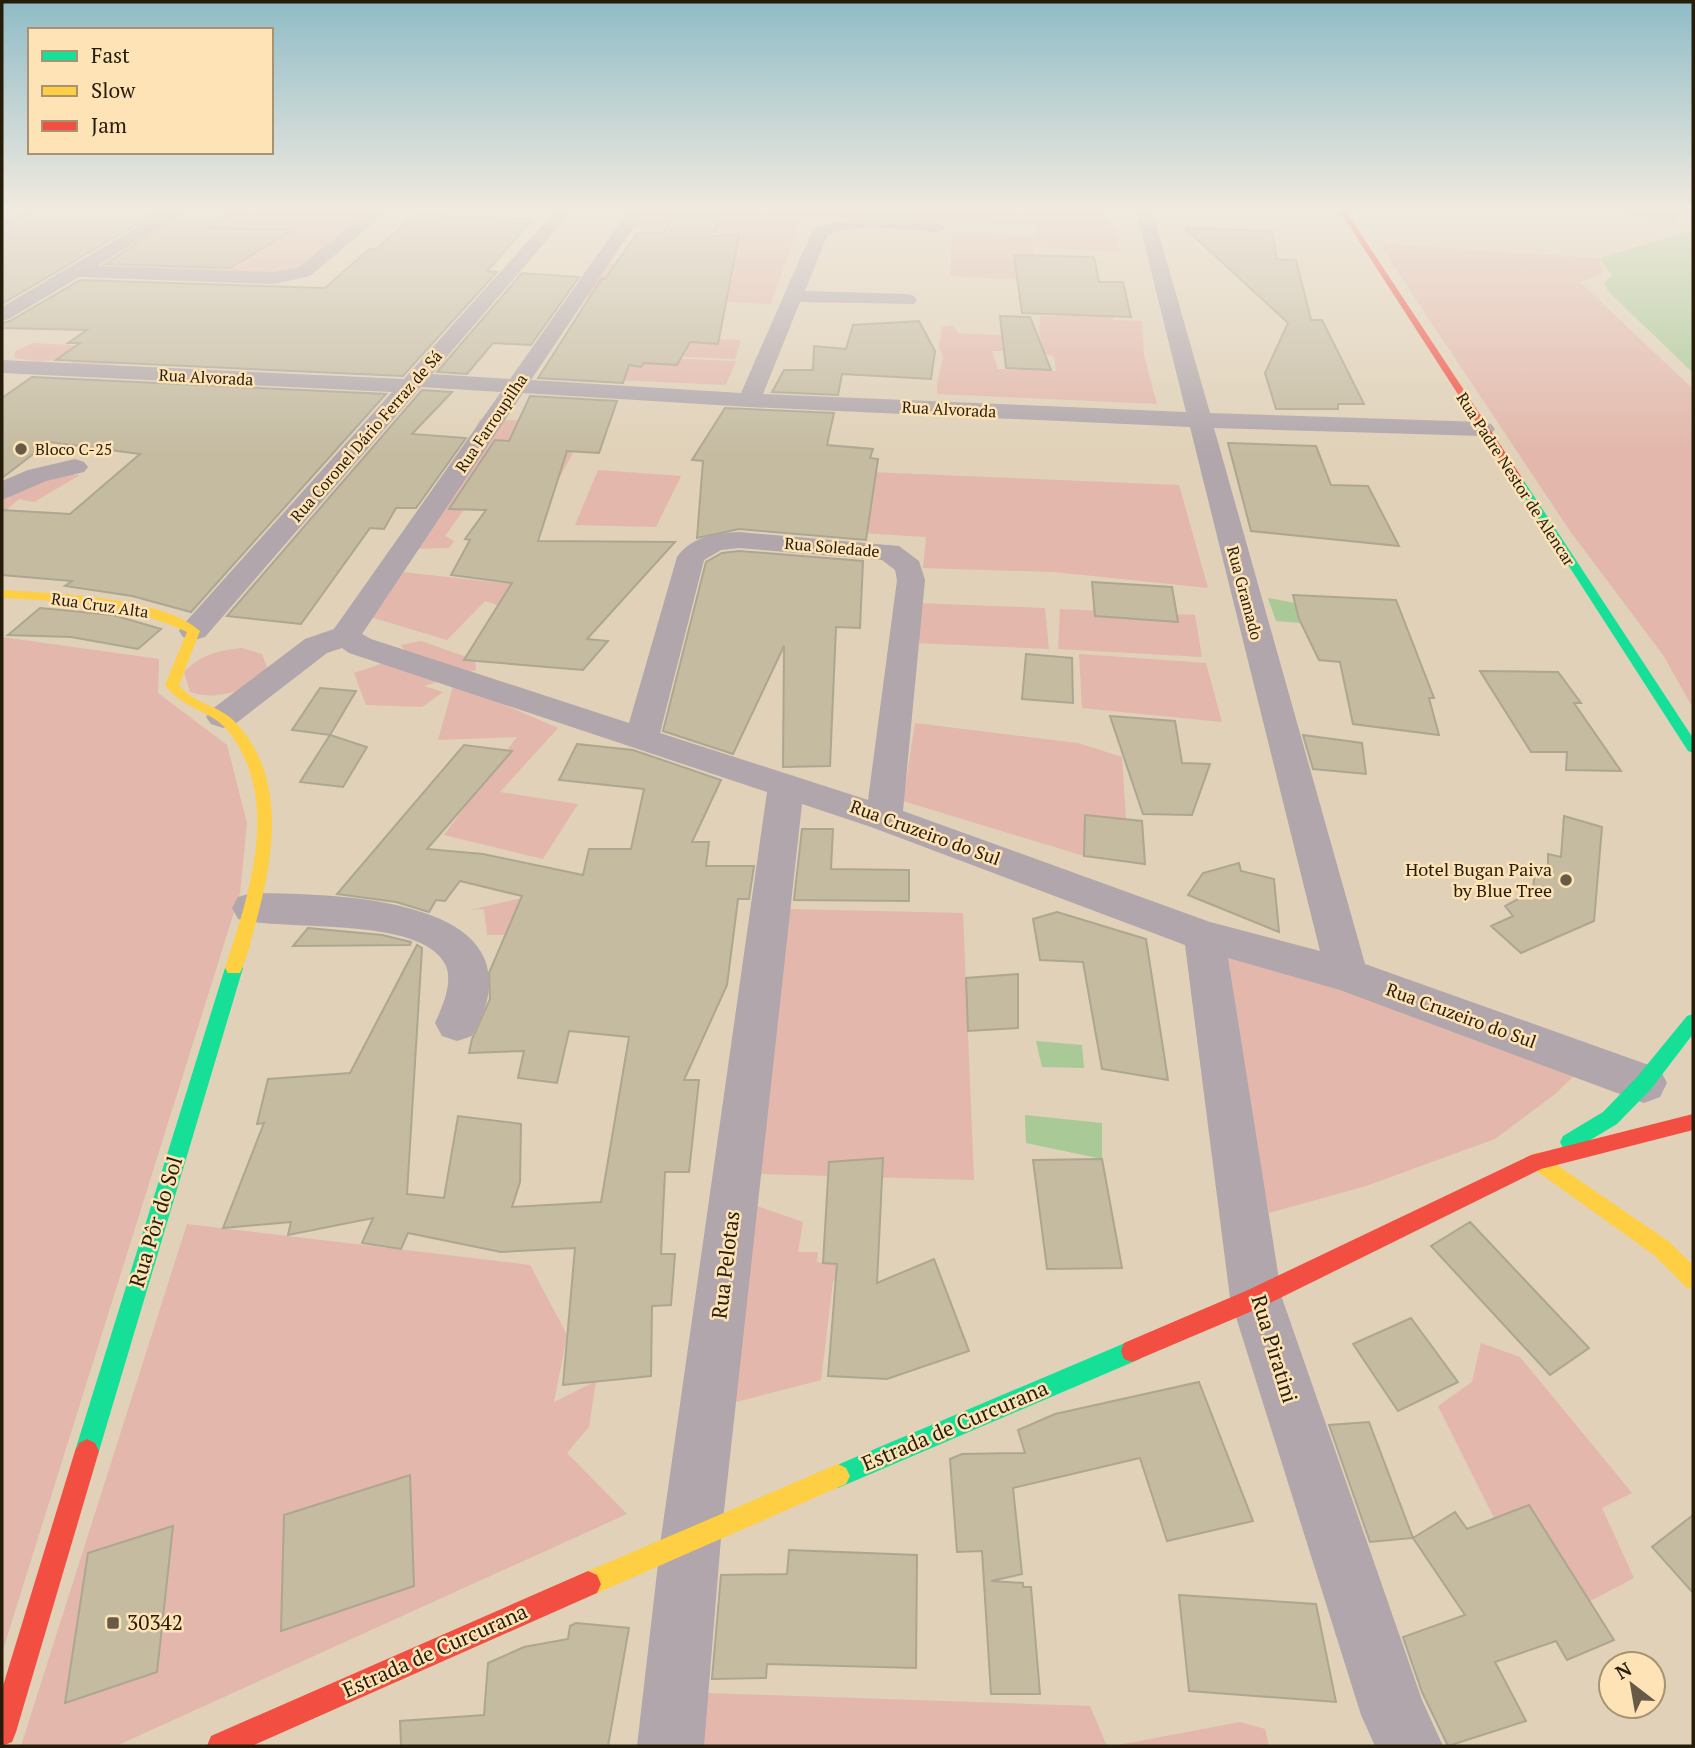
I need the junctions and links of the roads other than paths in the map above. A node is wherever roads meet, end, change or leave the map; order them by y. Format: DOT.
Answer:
graph roads {
  1 [pos="42,292"];
  2 [pos="493,292"];
  3 [pos="581,292"];
  4 [pos="793,292"];
  5 [pos="1165,292"];
  6 [pos="1395,292"];
  7 [pos="791,296"];
  8 [pos="907,300"];
  9 [pos="2,315"];
  10 [pos="2,367"];
  11 [pos="413,383"];
  12 [pos="517,384"];
  13 [pos="750,400"];
  14 [pos="1199,421"];
  15 [pos="1483,429"];
  16 [pos="75,467"];
  17 [pos="2,492"];
  18 [pos="2,503"];
  19 [pos="2,512"];
  20 [pos="2,594"];
  21 [pos="194,631"];
  22 [pos="345,636"];
  23 [pos="223,717"];
  24 [pos="642,738"];
  25 [pos="1693,748"];
  26 [pos="786,785"];
  27 [pos="884,818"];
  28 [pos="252,908"];
  29 [pos="1204,936"];
  30 [pos="1348,975"];
  31 [pos="1693,1021"];
  32 [pos="457,1023"];
  33 [pos="1644,1083"];
  34 [pos="1693,1122"];
  35 [pos="1538,1161"];
  36 [pos="1693,1280"];
  37 [pos="1256,1298"];
  38 [pos="691,1538"];
  39 [pos="2,1732"];
  40 [pos="221,1746"];
  41 [pos="670,1746"];
  42 [pos="1410,1746"];
  1 -- 9 [label="street"];
  2 -- 11 [label="street, Rua Coronel Dário Ferraz de Sá"];
  3 -- 12 [label="street, Rua Farroupilha"];
  4 -- 7 [label="street"];
  5 -- 14 [label="street, Rua Gramado"];
  6 -- 15 [label="main road, Rua Padre Nestor de Alencar"];
  7 -- 8 [label="street"];
  7 -- 13 [label="street"];
  10 -- 11 [label="street, Rua Alvorada"];
  11 -- 12 [label="street, Rua Alvorada"];
  11 -- 21 [label="street, Rua Coronel Dário Ferraz de Sá"];
  12 -- 13 [label="street, Rua Alvorada"];
  12 -- 22 [label="street, Rua Farroupilha"];
  13 -- 14 [label="street, Rua Alvorada"];
  14 -- 15 [label="street, Rua Alvorada"];
  14 -- 30 [label="street, Rua Gramado"];
  15 -- 25 [label="main road, Rua Padre Nestor de Alencar"];
  16 -- 17 [label="street"];
  18 -- 19 [label="street"];
  20 -- 21 [label="main road, Rua Cruz Alta"];
  21 -- 23 [label="main road"];
  22 -- 23 [label="street"];
  22 -- 24 [label="street, Rua Cruzeiro do Sul"];
  23 -- 28 [label="main road, Rua Pôr do Sol"];
  24 -- 26 [label="street, Rua Cruzeiro do Sul"];
  24 -- 27 [label="street, Rua Soledade"];
  26 -- 27 [label="street, Rua Cruzeiro do Sul"];
  26 -- 38 [label="street, Rua Pelotas"];
  27 -- 29 [label="street, Rua Cruzeiro do Sul"];
  28 -- 32 [label="street"];
  28 -- 39 [label="main road, Rua Pôr do Sol"];
  29 -- 30 [label="street, Rua Cruzeiro do Sul"];
  29 -- 37 [label="street, Rua Piratini"];
  30 -- 33 [label="street, Rua Cruzeiro do Sul"];
  31 -- 33 [label="main road"];
  33 -- 35 [label="main road"];
  34 -- 35 [label="main road, Estrada de Curcurana"];
  35 -- 36 [label="main road"];
  35 -- 37 [label="main road, Estrada de Curcurana"];
  37 -- 38 [label="main road, Estrada de Curcurana"];
  37 -- 42 [label="street, Rua Piratini"];
  38 -- 40 [label="main road, Estrada de Curcurana"];
  38 -- 41 [label="street, Rua Pelotas"];
}
